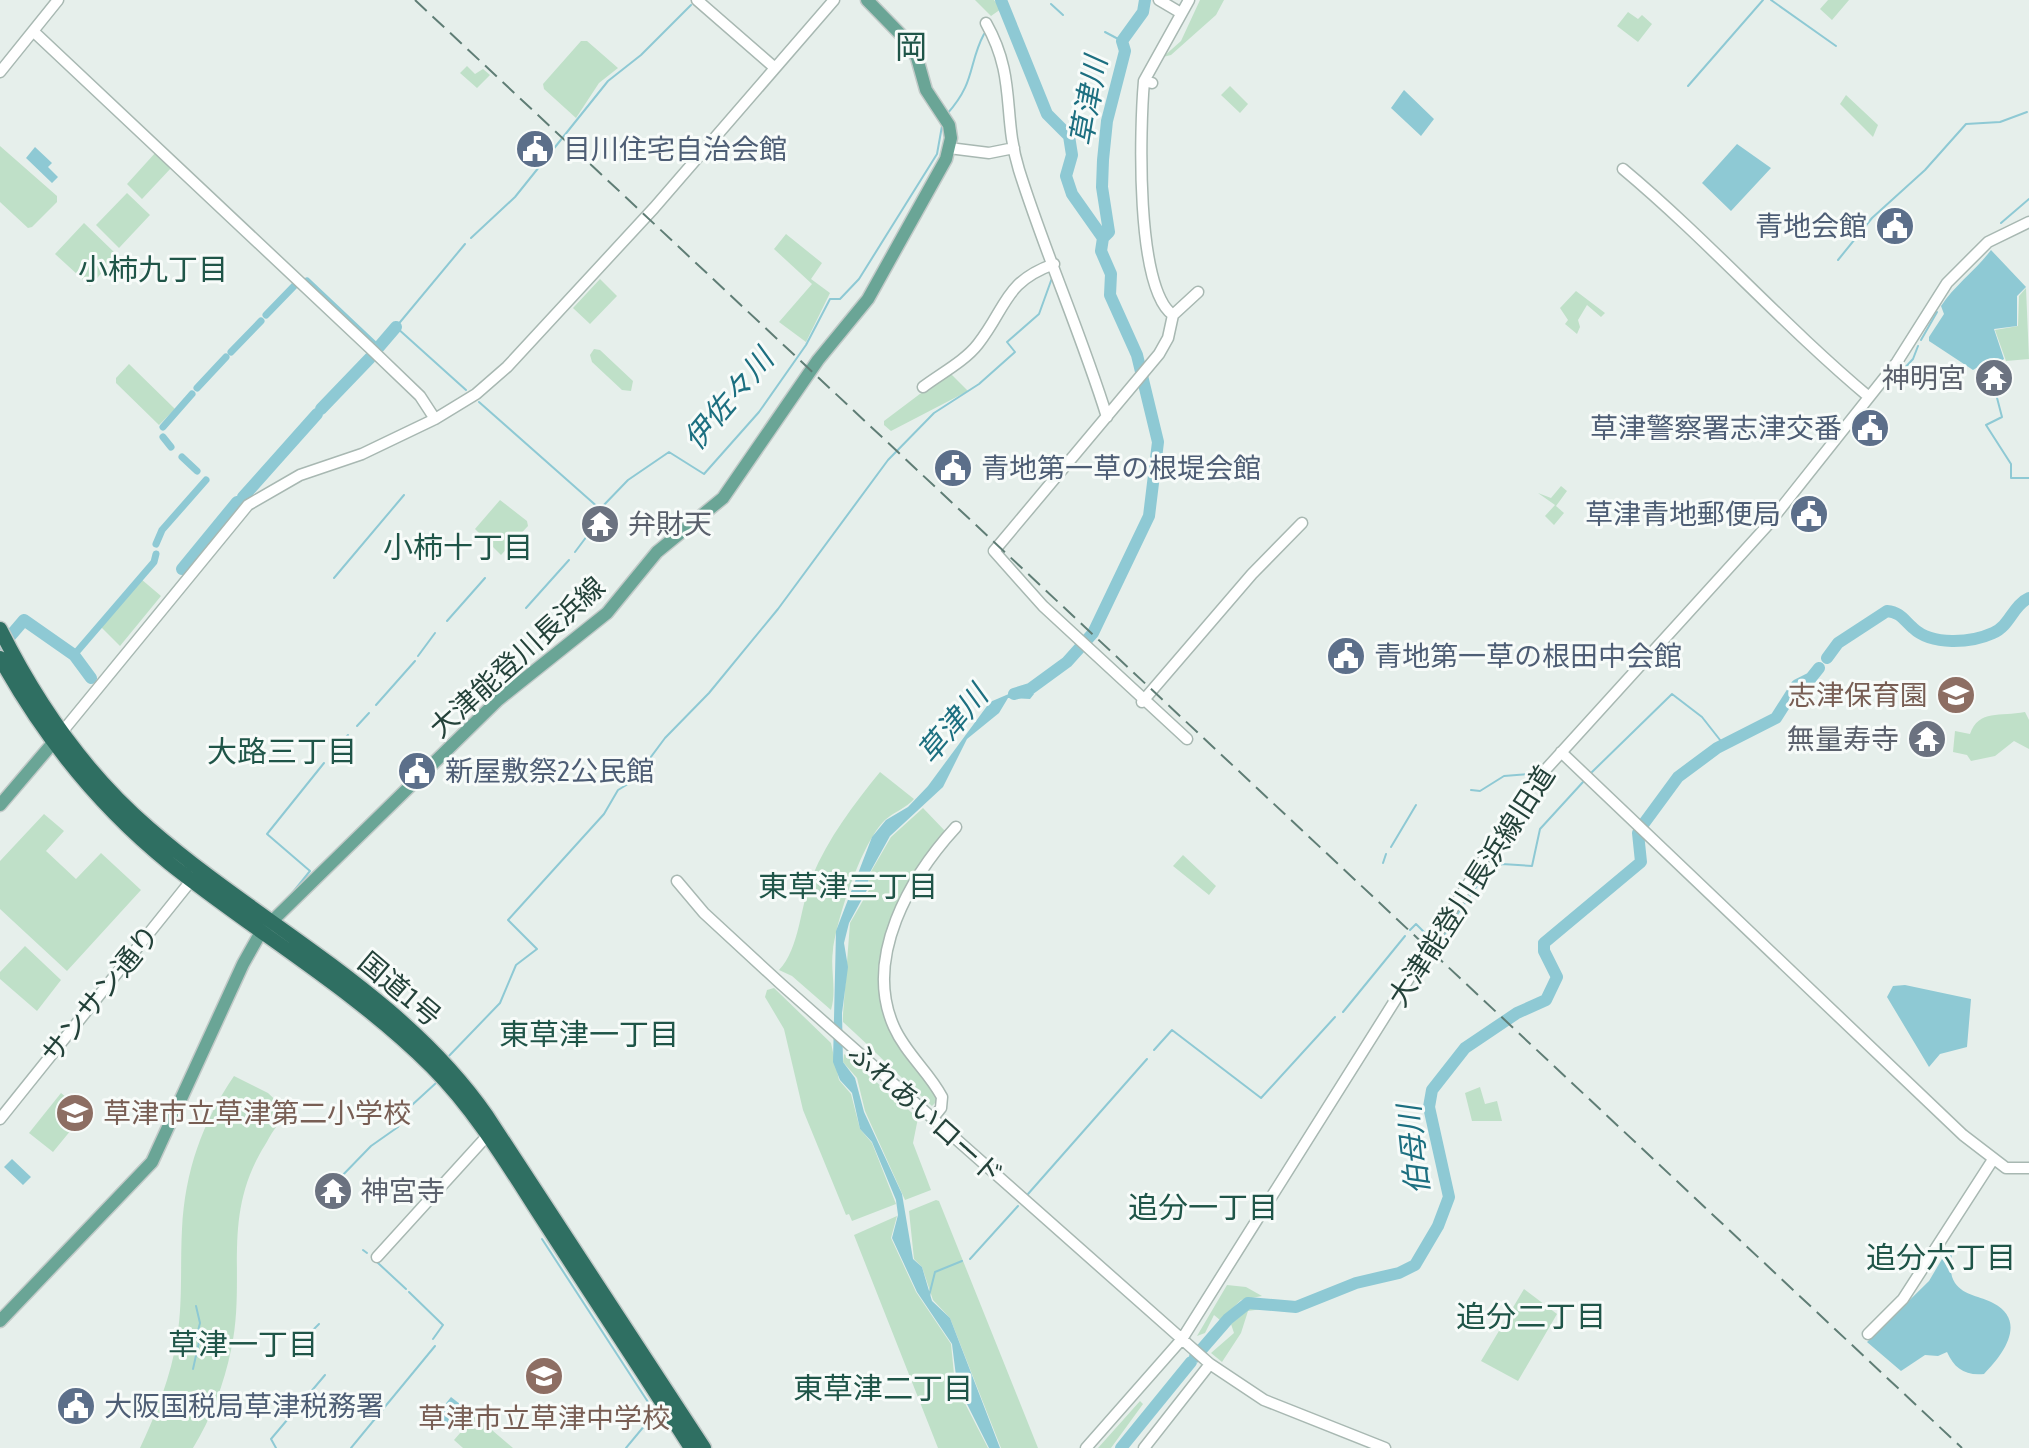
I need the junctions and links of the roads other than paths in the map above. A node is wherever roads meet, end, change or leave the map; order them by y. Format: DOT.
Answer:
graph roads {
  1 [pos="58,0"];
  2 [pos="697,0"];
  3 [pos="834,0"];
  4 [pos="867,0"];
  5 [pos="1189,0"];
  6 [pos="1163,2"];
  7 [pos="1181,13"];
  8 [pos="986,23"];
  9 [pos="33,31"];
  10 [pos="775,68"];
  11 [pos="0,72"];
  12 [pos="949,148"];
  13 [pos="1014,148"];
  14 [pos="1623,169"];
  15 [pos="2029,222"];
  16 [pos="1054,264"];
  17 [pos="1198,292"];
  18 [pos="1173,315"];
  19 [pos="923,387"];
  20 [pos="1869,397"];
  21 [pos="1111,412"];
  22 [pos="435,419"];
  23 [pos="1302,523"];
  24 [pos="4,637"];
  25 [pos="0,658"];
  26 [pos="1142,702"];
  27 [pos="58,737"];
  28 [pos="1187,739"];
  29 [pos="1561,752"];
  30 [pos="0,805"];
  31 [pos="956,827"];
  32 [pos="196,874"];
  33 [pos="677,881"];
  34 [pos="266,927"];
  35 [pos="933,1118"];
  36 [pos="0,1119"];
  37 [pos="487,1136"];
  38 [pos="1992,1161"];
  39 [pos="2029,1168"];
  40 [pos="377,1257"];
  41 [pos="0,1321"];
  42 [pos="1868,1334"];
  43 [pos="1182,1339"];
  44 [pos="1208,1362"];
  45 [pos="691,1448"];
  46 [pos="704,1448"];
  47 [pos="1086,1448"];
  48 [pos="1144,1448"];
  49 [pos="1385,1448"];
  1 -- 9 [label="street"];
  2 -- 10 [label="street"];
  3 -- 10 [label="street"];
  4 -- 12 [label="main road"];
  5 -- 7 [label="street"];
  6 -- 7 [label="street"];
  7 -- 18 [label="street"];
  8 -- 13 [label="street"];
  9 -- 11 [label="street"];
  9 -- 22 [label="street"];
  10 -- 22 [label="street"];
  12 -- 13 [label="street"];
  12 -- 34 [label="main road, 大津能登川長浜線"];
  13 -- 16 [label="street"];
  14 -- 20 [label="street"];
  15 -- 20 [label="street, 大津能登川長浜線旧道"];
  16 -- 19 [label="street"];
  16 -- 21 [label="street"];
  17 -- 18 [label="street"];
  18 -- 21 [label="street"];
  20 -- 29 [label="street, 大津能登川長浜線旧道"];
  21 -- 26 [label="street"];
  22 -- 27 [label="street"];
  23 -- 26 [label="street"];
  24 -- 27 [label="highway, 国道1号"];
  25 -- 27 [label="highway, 国道1号"];
  26 -- 28 [label="street"];
  27 -- 30 [label="main road"];
  27 -- 32 [label="highway, 国道1号"];
  29 -- 38 [label="street"];
  29 -- 43 [label="street, 大津能登川長浜線旧道"];
  31 -- 35 [label="street"];
  32 -- 34 [label="highway, 国道1号"];
  32 -- 36 [label="street, サンサン通り"];
  33 -- 35 [label="street, ふれあいロード"];
  34 -- 37 [label="highway, 国道1号"];
  34 -- 41 [label="main road, 大津能登川長浜線"];
  34 -- 46 [label="highway, 国道1号"];
  35 -- 43 [label="street, ふれあいロード"];
  37 -- 40 [label="street"];
  37 -- 45 [label="highway, 国道1号"];
  38 -- 39 [label="street"];
  38 -- 42 [label="street"];
  43 -- 44 [label="street, ふれあいロード"];
  43 -- 47 [label="street, 大津能登川長浜線旧道"];
  44 -- 48 [label="street"];
  44 -- 49 [label="street, ふれあいロード"];
}
